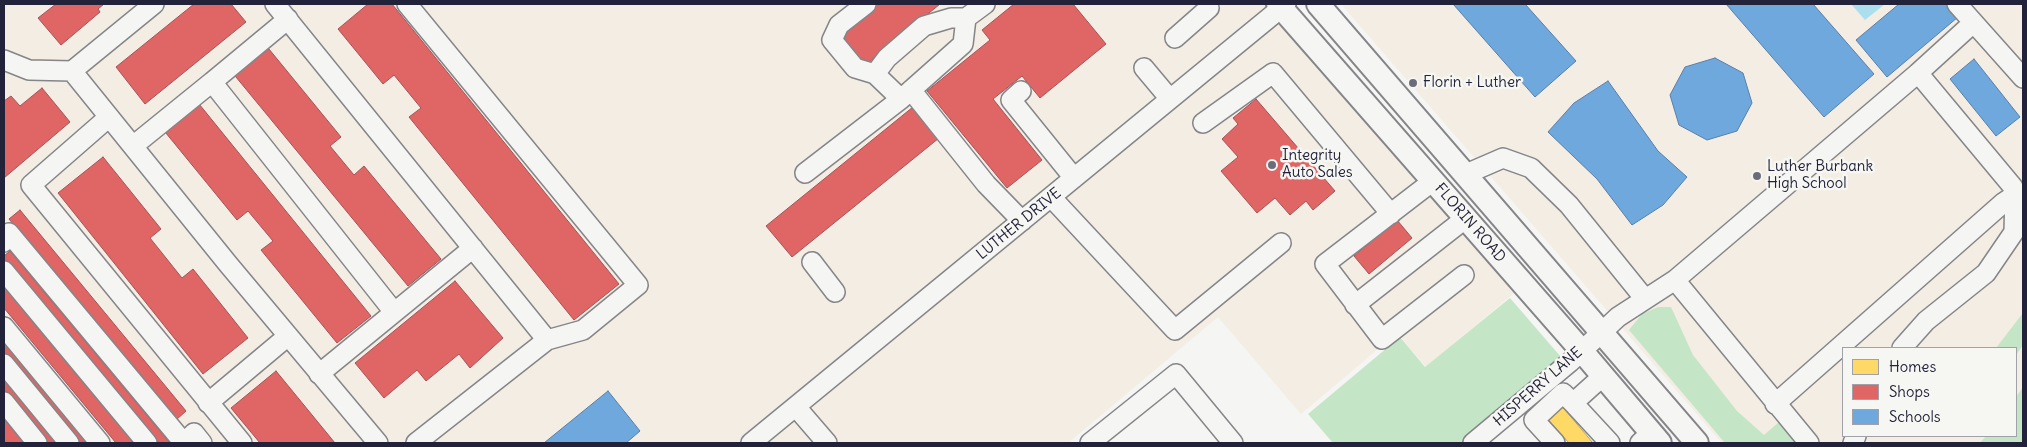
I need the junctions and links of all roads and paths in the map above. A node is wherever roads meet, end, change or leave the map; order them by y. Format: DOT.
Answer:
graph roads {
  1 [pos="154,4"];
  2 [pos="275,4"];
  3 [pos="407,4"];
  4 [pos="866,4"];
  5 [pos="985,4"];
  6 [pos="1318,4"];
  7 [pos="1957,4"];
  8 [pos="1282,5"];
  9 [pos="1209,8"];
  10 [pos="966,18"];
  11 [pos="288,19"];
  12 [pos="1973,23"];
  13 [pos="1175,38"];
  14 [pos="4,60"];
  15 [pos="1144,68"];
  16 [pos="72,71"];
  17 [pos="1918,72"];
  18 [pos="876,74"];
  19 [pos="2023,78"];
  20 [pos="212,82"];
  21 [pos="1021,91"];
  22 [pos="906,94"];
  23 [pos="1170,99"];
  24 [pos="109,117"];
  25 [pos="1203,123"];
  26 [pos="133,146"];
  27 [pos="805,173"];
  28 [pos="1466,174"];
  29 [pos="1074,178"];
  30 [pos="1433,181"];
  31 [pos="2015,195"];
  32 [pos="1051,197"];
  33 [pos="1391,214"];
  34 [pos="1466,218"];
  35 [pos="1022,221"];
  36 [pos="4,242"];
  37 [pos="1282,243"];
  38 [pos="473,248"];
  39 [pos="812,262"];
  40 [pos="4,271"];
  41 [pos="1464,275"];
  42 [pos="1675,280"];
  43 [pos="835,292"];
  44 [pos="1645,299"];
  45 [pos="1355,305"];
  46 [pos="394,312"];
  47 [pos="4,327"];
  48 [pos="1602,331"];
  49 [pos="288,336"];
  50 [pos="547,340"];
  51 [pos="1903,347"];
  52 [pos="1581,350"];
  53 [pos="4,364"];
  54 [pos="318,374"];
  55 [pos="1603,376"];
  56 [pos="4,402"];
  57 [pos="208,403"];
  58 [pos="1573,403"];
  59 [pos="1775,404"];
  60 [pos="796,407"];
  61 [pos="1650,440"];
  62 [pos="425,441"];
  63 [pos="37,443"];
  64 [pos="69,443"];
  65 [pos="100,443"];
  66 [pos="147,443"];
  67 [pos="183,443"];
  68 [pos="202,443"];
  69 [pos="242,443"];
  70 [pos="378,443"];
  71 [pos="751,443"];
  72 [pos="827,443"];
  73 [pos="1090,443"];
  74 [pos="1233,443"];
  75 [pos="1473,443"];
  76 [pos="1555,443"];
  77 [pos="1610,443"];
  78 [pos="1697,443"];
  79 [pos="1808,443"];
  1 -- 16 [label="street"];
  2 -- 11 [label="street"];
  3 -- 50 [label="street"];
  4 -- 18 [label="street"];
  5 -- 10 [label="street"];
  6 -- 28 [label="main road, FLORIN ROAD"];
  7 -- 12 [label="street"];
  8 -- 23 [label="street, LUTHER DRIVE"];
  8 -- 30 [label="main road, FLORIN ROAD"];
  9 -- 13 [label="street"];
  10 -- 18 [label="street"];
  10 -- 22 [label="street"];
  11 -- 20 [label="street"];
  11 -- 38 [label="street"];
  12 -- 17 [label="street, HISPERRY LANE"];
  12 -- 19 [label="street"];
  14 -- 16 [label="street"];
  15 -- 23 [label="street"];
  16 -- 24 [label="street"];
  17 -- 31 [label="street"];
  17 -- 42 [label="street, HISPERRY LANE"];
  18 -- 22 [label="street"];
  20 -- 26 [label="street"];
  20 -- 46 [label="street"];
  21 -- 29 [label="street"];
  22 -- 27 [label="street"];
  22 -- 35 [label="street"];
  23 -- 29 [label="street, LUTHER DRIVE"];
  24 -- 26 [label="street"];
  24 -- 57 [label="street"];
  25 -- 33 [label="street"];
  26 -- 49 [label="street"];
  28 -- 44 [label="street"];
  28 -- 48 [label="main road, FLORIN ROAD"];
  29 -- 32 [label="street, LUTHER DRIVE"];
  30 -- 33 [label="street"];
  30 -- 34 [label="main road, FLORIN ROAD"];
  31 -- 51 [label="street"];
  31 -- 59 [label="street"];
  32 -- 35 [label="street, LUTHER DRIVE"];
  32 -- 37 [label="street"];
  33 -- 45 [label="street"];
  34 -- 45 [label="street"];
  34 -- 52 [label="main road, FLORIN ROAD"];
  35 -- 60 [label="street, LUTHER DRIVE"];
  36 -- 67 [label="street"];
  38 -- 46 [label="street"];
  38 -- 50 [label="street"];
  39 -- 43 [label="street"];
  40 -- 66 [label="street"];
  41 -- 45 [label="street"];
  42 -- 44 [label="street, HISPERRY LANE"];
  42 -- 59 [label="street"];
  44 -- 48 [label="street, HISPERRY LANE"];
  46 -- 54 [label="street"];
  47 -- 65 [label="street"];
  48 -- 52 [label="street, HISPERRY LANE"];
  48 -- 78 [label="main road, FLORIN ROAD"];
  49 -- 54 [label="street"];
  49 -- 57 [label="street"];
  50 -- 62 [label="street"];
  52 -- 55 [label="main road, FLORIN ROAD"];
  52 -- 75 [label="street, HISPERRY LANE"];
  53 -- 64 [label="street"];
  54 -- 70 [label="street"];
  55 -- 58 [label="street"];
  55 -- 61 [label="main road, FLORIN ROAD"];
  56 -- 63 [label="street"];
  57 -- 69 [label="street"];
  58 -- 76 [label="street"];
  58 -- 77 [label="street"];
  59 -- 79 [label="street"];
  60 -- 71 [label="street, LUTHER DRIVE"];
  60 -- 72 [label="street"];
  67 -- 68 [label="street"];
  73 -- 74 [label="street"];
}
